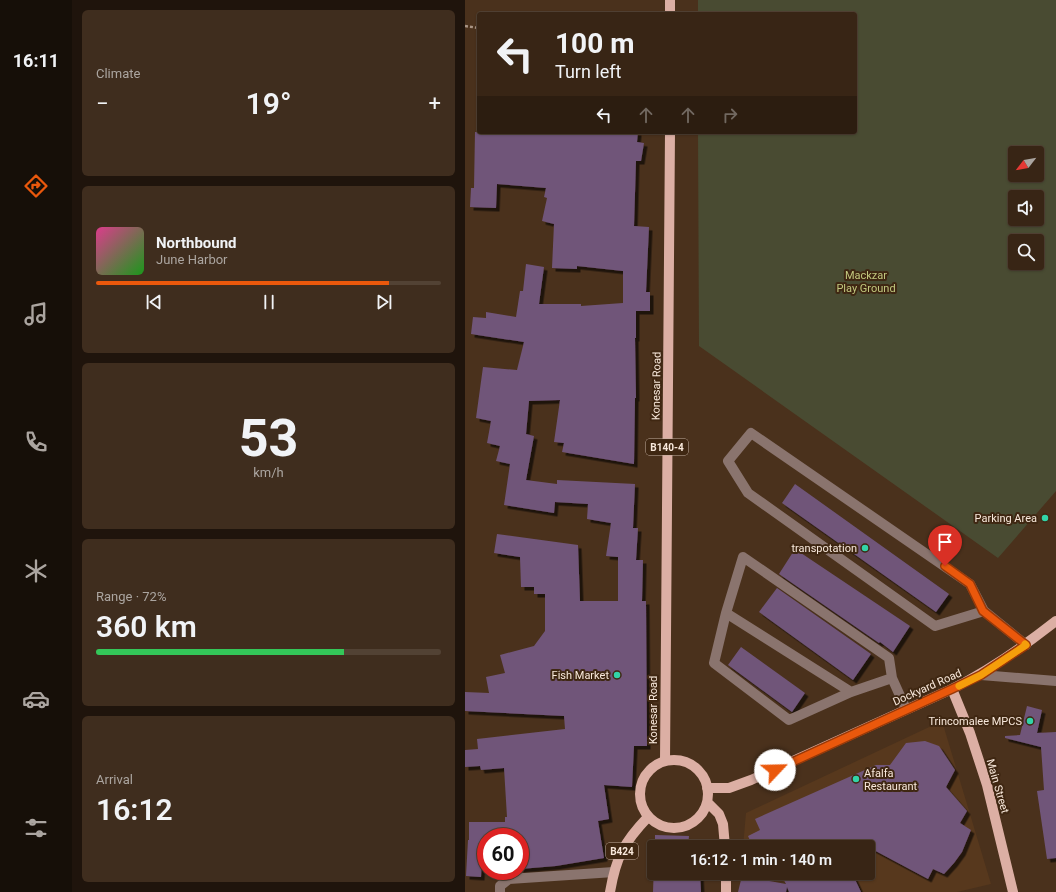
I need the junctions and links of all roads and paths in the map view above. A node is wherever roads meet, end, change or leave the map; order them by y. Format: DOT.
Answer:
graph roads {
  1 [pos="670,0"];
  2 [pos="670,12"];
  3 [pos="465,26"];
  4 [pos="477,28"];
  5 [pos="670,134"];
  6 [pos="983,611"];
  7 [pos="726,613"];
  8 [pos="1056,621"];
  9 [pos="1026,645"];
  10 [pos="981,675"];
  11 [pos="892,678"];
  12 [pos="1056,681"];
  13 [pos="952,689"];
  14 [pos="851,692"];
  15 [pos="906,709"];
  16 [pos="665,761"];
  17 [pos="707,788"];
  18 [pos="707,802"];
  19 [pos="648,817"];
  20 [pos="724,840"];
  21 [pos="614,872"];
  22 [pos="726,880"];
  23 [pos="500,892"];
  24 [pos="610,892"];
  25 [pos="726,892"];
  26 [pos="1013,892"];
  1 -- 2 [label="main road"];
  3 -- 4 [label="path"];
  5 -- 16 [label="main road, Konesar Road / B140-4"];
  6 -- 6 [label="street"];
  6 -- 9 [label="street"];
  7 -- 11 [label="street"];
  7 -- 14 [label="street"];
  7 -- 14 [label="street"];
  8 -- 9 [label="main road, Dockyard Road"];
  9 -- 10 [label="main road, Dockyard Road"];
  10 -- 12 [label="street"];
  10 -- 13 [label="main road, Dockyard Road"];
  11 -- 14 [label="street"];
  11 -- 15 [label="street"];
  13 -- 15 [label="main road, Dockyard Road"];
  13 -- 26 [label="main road, Main Street"];
  15 -- 17 [label="main road, Dockyard Road"];
  16 -- 17 [label="main road"];
  16 -- 19 [label="main road"];
  17 -- 18 [label="main road"];
  18 -- 19 [label="main road"];
  18 -- 20 [label="main road"];
  19 -- 21 [label="main road, B424"];
  21 -- 23 [label="street"];
  21 -- 24 [label="main road, B424"];
  22 -- 25 [label="main road"];
}
